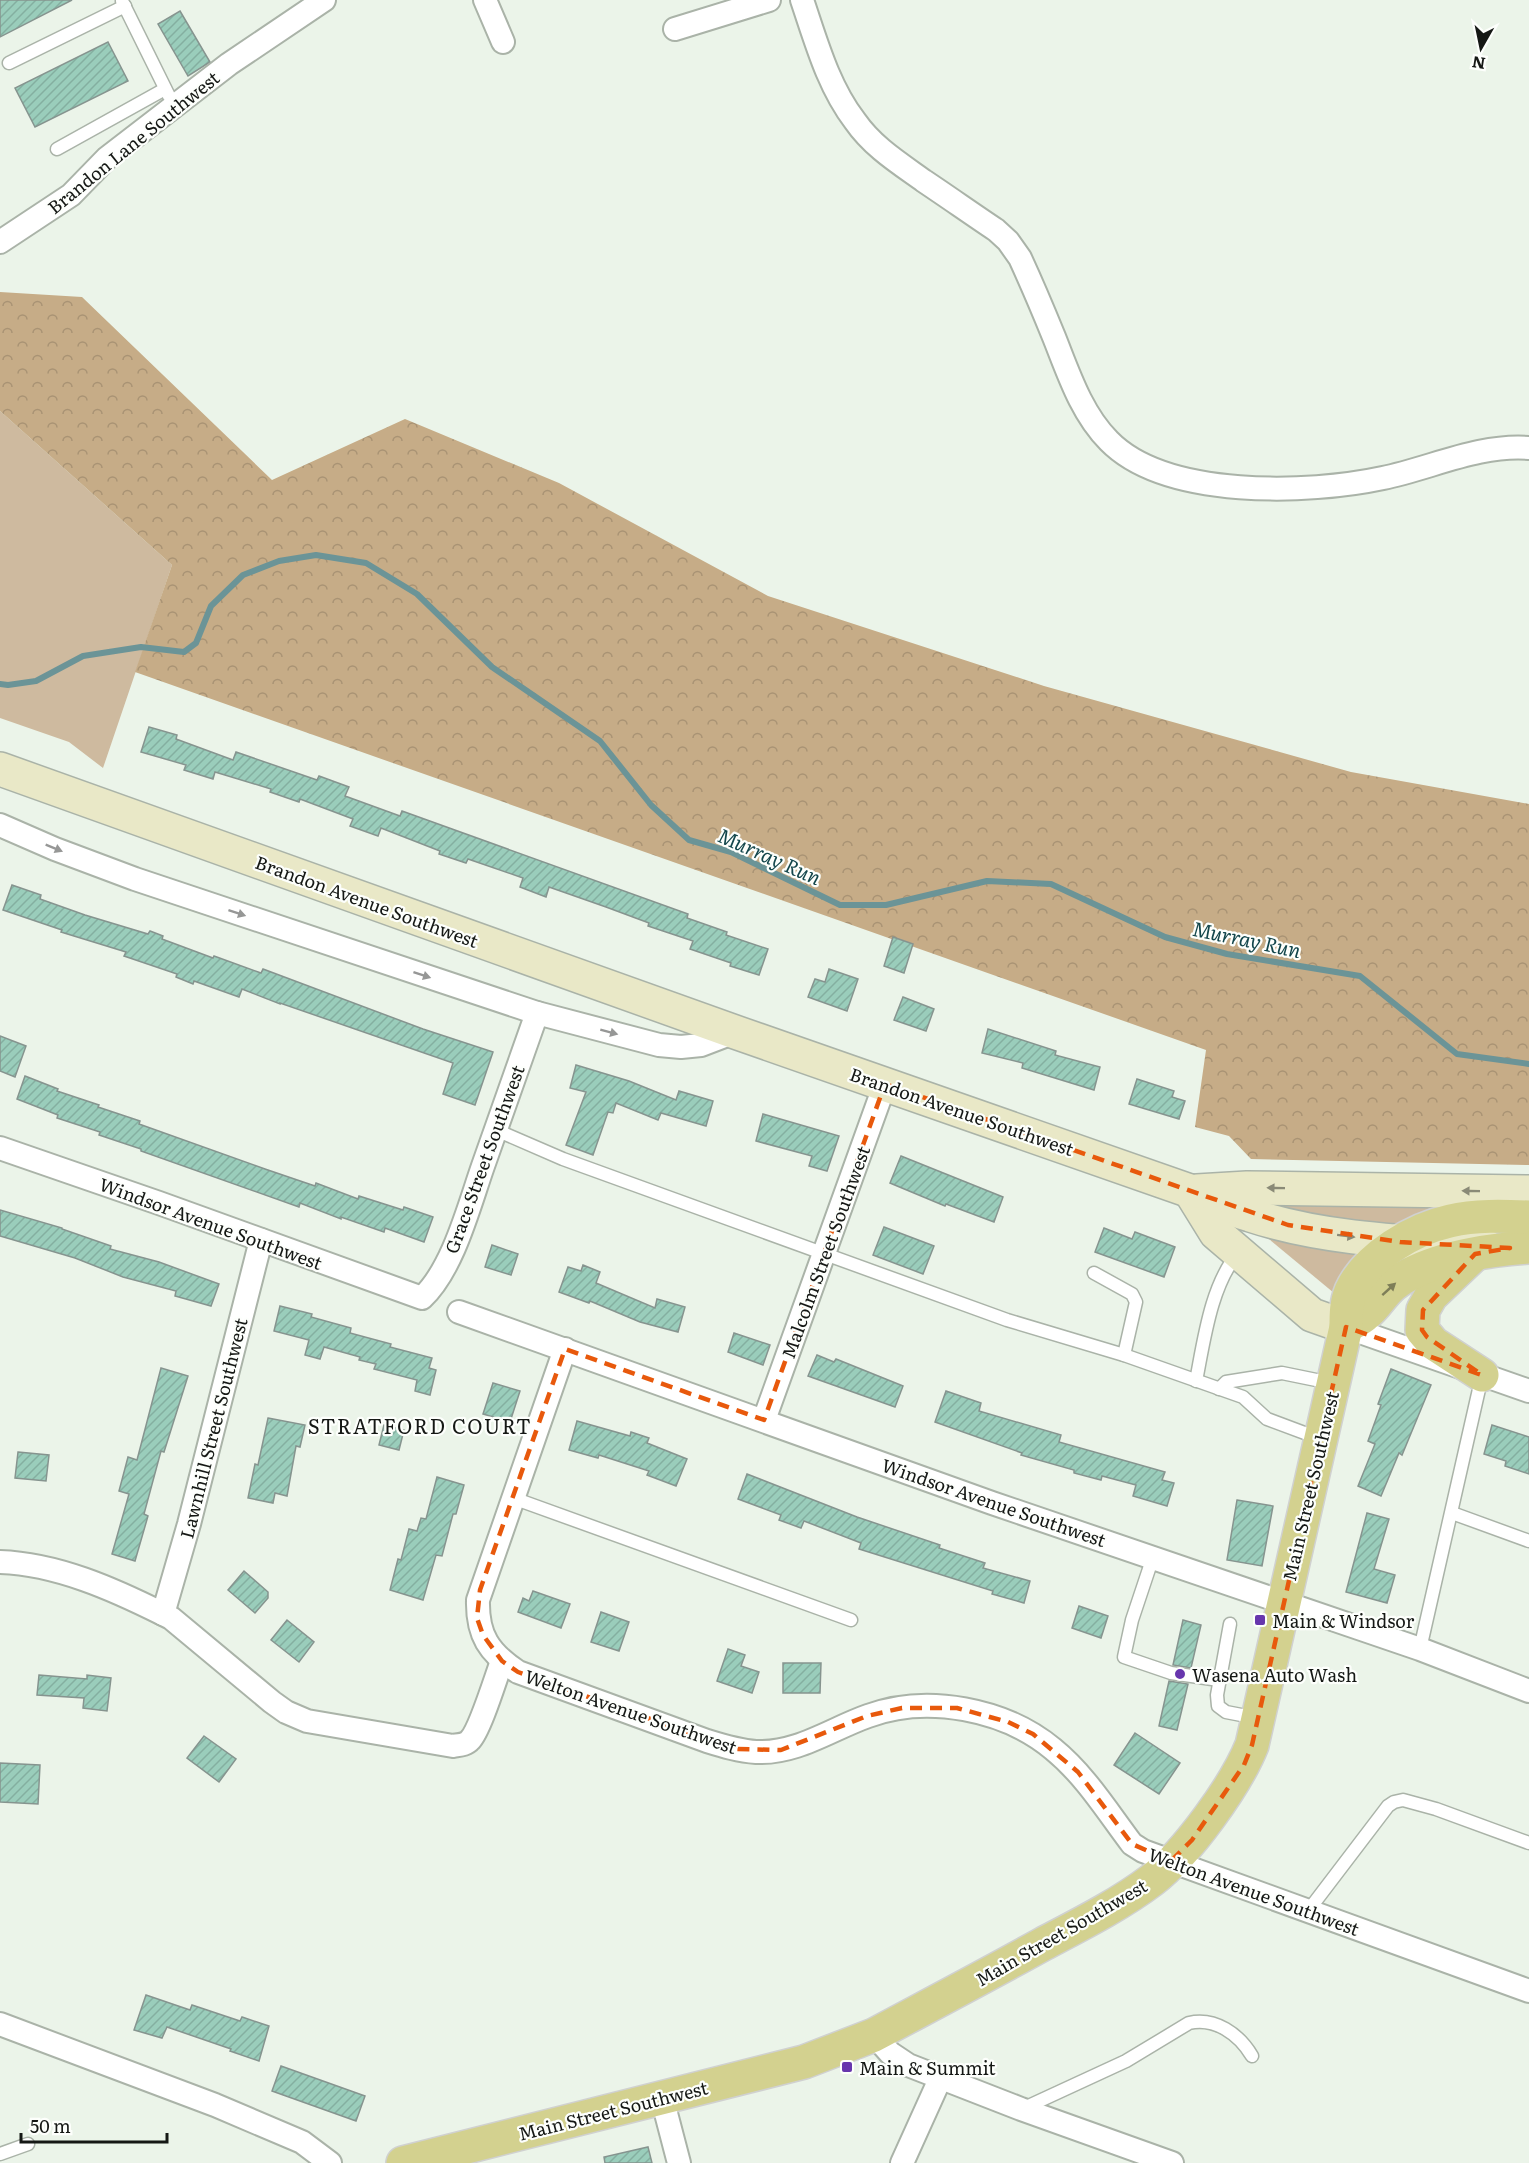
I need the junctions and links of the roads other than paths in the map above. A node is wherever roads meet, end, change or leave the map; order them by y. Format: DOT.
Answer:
graph roads {
  1 [pos="324,0"];
  2 [pos="485,0"];
  3 [pos="769,0"];
  4 [pos="801,0"];
  5 [pos="124,3"];
  6 [pos="675,29"];
  7 [pos="503,42"];
  8 [pos="9,63"];
  9 [pos="169,97"];
  10 [pos="57,149"];
  11 [pos="0,242"];
  12 [pos="1529,448"];
  13 [pos="0,770"];
  14 [pos="0,825"];
  15 [pos="537,1013"];
  16 [pos="735,1032"];
  17 [pos="885,1084"];
  18 [pos="496,1130"];
  19 [pos="0,1148"];
  20 [pos="1190,1191"];
  21 [pos="1529,1192"];
  22 [pos="1529,1217"];
  23 [pos="261,1240"];
  24 [pos="1400,1242"];
  25 [pos="1519,1248"];
  26 [pos="1239,1252"];
  27 [pos="824,1254"];
  28 [pos="1475,1254"];
  29 [pos="1094,1272"];
  30 [pos="422,1298"];
  31 [pos="459,1312"];
  32 [pos="1346,1327"];
  33 [pos="565,1349"];
  34 [pos="1124,1355"];
  35 [pos="1482,1375"];
  36 [pos="1196,1381"];
  37 [pos="1333,1383"];
  38 [pos="1220,1389"];
  39 [pos="1529,1390"];
  40 [pos="764,1420"];
  41 [pos="1320,1438"];
  42 [pos="513,1498"];
  43 [pos="1452,1513"];
  44 [pos="1529,1541"];
  45 [pos="1153,1557"];
  46 [pos="0,1562"];
  47 [pos="1283,1603"];
  48 [pos="163,1614"];
  49 [pos="851,1620"];
  50 [pos="1230,1624"];
  51 [pos="1420,1649"];
  52 [pos="502,1661"];
  53 [pos="1219,1680"];
  54 [pos="1529,1691"];
  55 [pos="1258,1718"];
  56 [pos="1529,1843"];
  57 [pos="1171,1861"];
  58 [pos="1308,1911"];
  59 [pos="1529,1991"];
  60 [pos="0,2024"];
  61 [pos="0,2034"];
  62 [pos="35,2036"];
  63 [pos="874,2036"];
  64 [pos="1252,2056"];
  65 [pos="940,2079"];
  66 [pos="662,2098"];
  67 [pos="1021,2109"];
  68 [pos="28,2144"];
  69 [pos="0,2154"];
  70 [pos="330,2163"];
  71 [pos="403,2163"];
  72 [pos="679,2163"];
  73 [pos="902,2163"];
  74 [pos="1172,2163"];
  1 -- 9 [label="street, Brandon Lane Southwest"];
  2 -- 7 [label="street"];
  3 -- 6 [label="street"];
  4 -- 12 [label="street"];
  5 -- 8 [label="lane"];
  5 -- 9 [label="lane"];
  9 -- 10 [label="lane"];
  9 -- 11 [label="street, Brandon Lane Southwest"];
  13 -- 16 [label="main road, Brandon Avenue Southwest"];
  14 -- 15 [label="street, one-way"];
  15 -- 16 [label="street, one-way"];
  15 -- 18 [label="street, Grace Street Southwest"];
  16 -- 17 [label="main road, Brandon Avenue Southwest"];
  17 -- 20 [label="main road, Brandon Avenue Southwest"];
  17 -- 27 [label="street, Malcolm Street Southwest"];
  18 -- 27 [label="lane"];
  18 -- 30 [label="street, Grace Street Southwest"];
  19 -- 23 [label="street, Windsor Avenue Southwest"];
  21 -- 20 [label="main road, Brandon Avenue Southwest, one-way"];
  20 -- 24 [label="main road, Brandon Avenue Southwest, one-way"];
  20 -- 26 [label="main road"];
  20 -- 32 [label="main road"];
  22 -- 24 [label="main road"];
  23 -- 30 [label="street, Windsor Avenue Southwest"];
  23 -- 48 [label="street, Lawnhill Street Southwest"];
  24 -- 25 [label="main road, Brandon Avenue Southwest"];
  24 -- 32 [label="main road"];
  25 -- 28 [label="main road"];
  26 -- 32 [label="main road"];
  26 -- 36 [label="lane"];
  27 -- 34 [label="lane"];
  27 -- 40 [label="street, Malcolm Street Southwest"];
  32 -- 28 [label="main road, one-way"];
  28 -- 35 [label="main road"];
  29 -- 34 [label="lane"];
  31 -- 33 [label="street, Windsor Avenue Southwest"];
  32 -- 35 [label="street"];
  32 -- 37 [label="main road, Main Street Southwest"];
  33 -- 40 [label="street, Windsor Avenue Southwest"];
  33 -- 42 [label="street"];
  34 -- 36 [label="lane"];
  35 -- 39 [label="street"];
  35 -- 43 [label="lane"];
  36 -- 38 [label="lane"];
  37 -- 38 [label="lane"];
  37 -- 41 [label="main road, Main Street Southwest"];
  38 -- 41 [label="lane"];
  40 -- 45 [label="street, Windsor Avenue Southwest"];
  41 -- 47 [label="main road, Main Street Southwest"];
  42 -- 49 [label="lane"];
  42 -- 52 [label="street"];
  43 -- 44 [label="lane"];
  43 -- 51 [label="lane"];
  45 -- 47 [label="street, Windsor Avenue Southwest"];
  45 -- 53 [label="lane"];
  46 -- 48 [label="street, Welton Avenue Southwest"];
  47 -- 51 [label="street, Windsor Avenue Southwest"];
  47 -- 55 [label="main road, Main Street Southwest"];
  48 -- 52 [label="street, Welton Avenue Southwest"];
  50 -- 53 [label="lane"];
  51 -- 54 [label="street, Windsor Avenue Southwest"];
  52 -- 57 [label="street, Welton Avenue Southwest"];
  53 -- 55 [label="lane"];
  55 -- 57 [label="main road, Main Street Southwest"];
  56 -- 58 [label="lane"];
  57 -- 58 [label="street, Welton Avenue Southwest"];
  57 -- 63 [label="main road, Main Street Southwest"];
  58 -- 59 [label="street, Welton Avenue Southwest"];
  60 -- 62 [label="street"];
  61 -- 62 [label="lane"];
  62 -- 70 [label="street"];
  63 -- 65 [label="street"];
  63 -- 66 [label="main road, Main Street Southwest"];
  64 -- 67 [label="lane"];
  65 -- 67 [label="street"];
  65 -- 73 [label="street"];
  66 -- 71 [label="main road, Main Street Southwest"];
  66 -- 72 [label="street"];
  67 -- 74 [label="street"];
  68 -- 69 [label="lane"];
}
